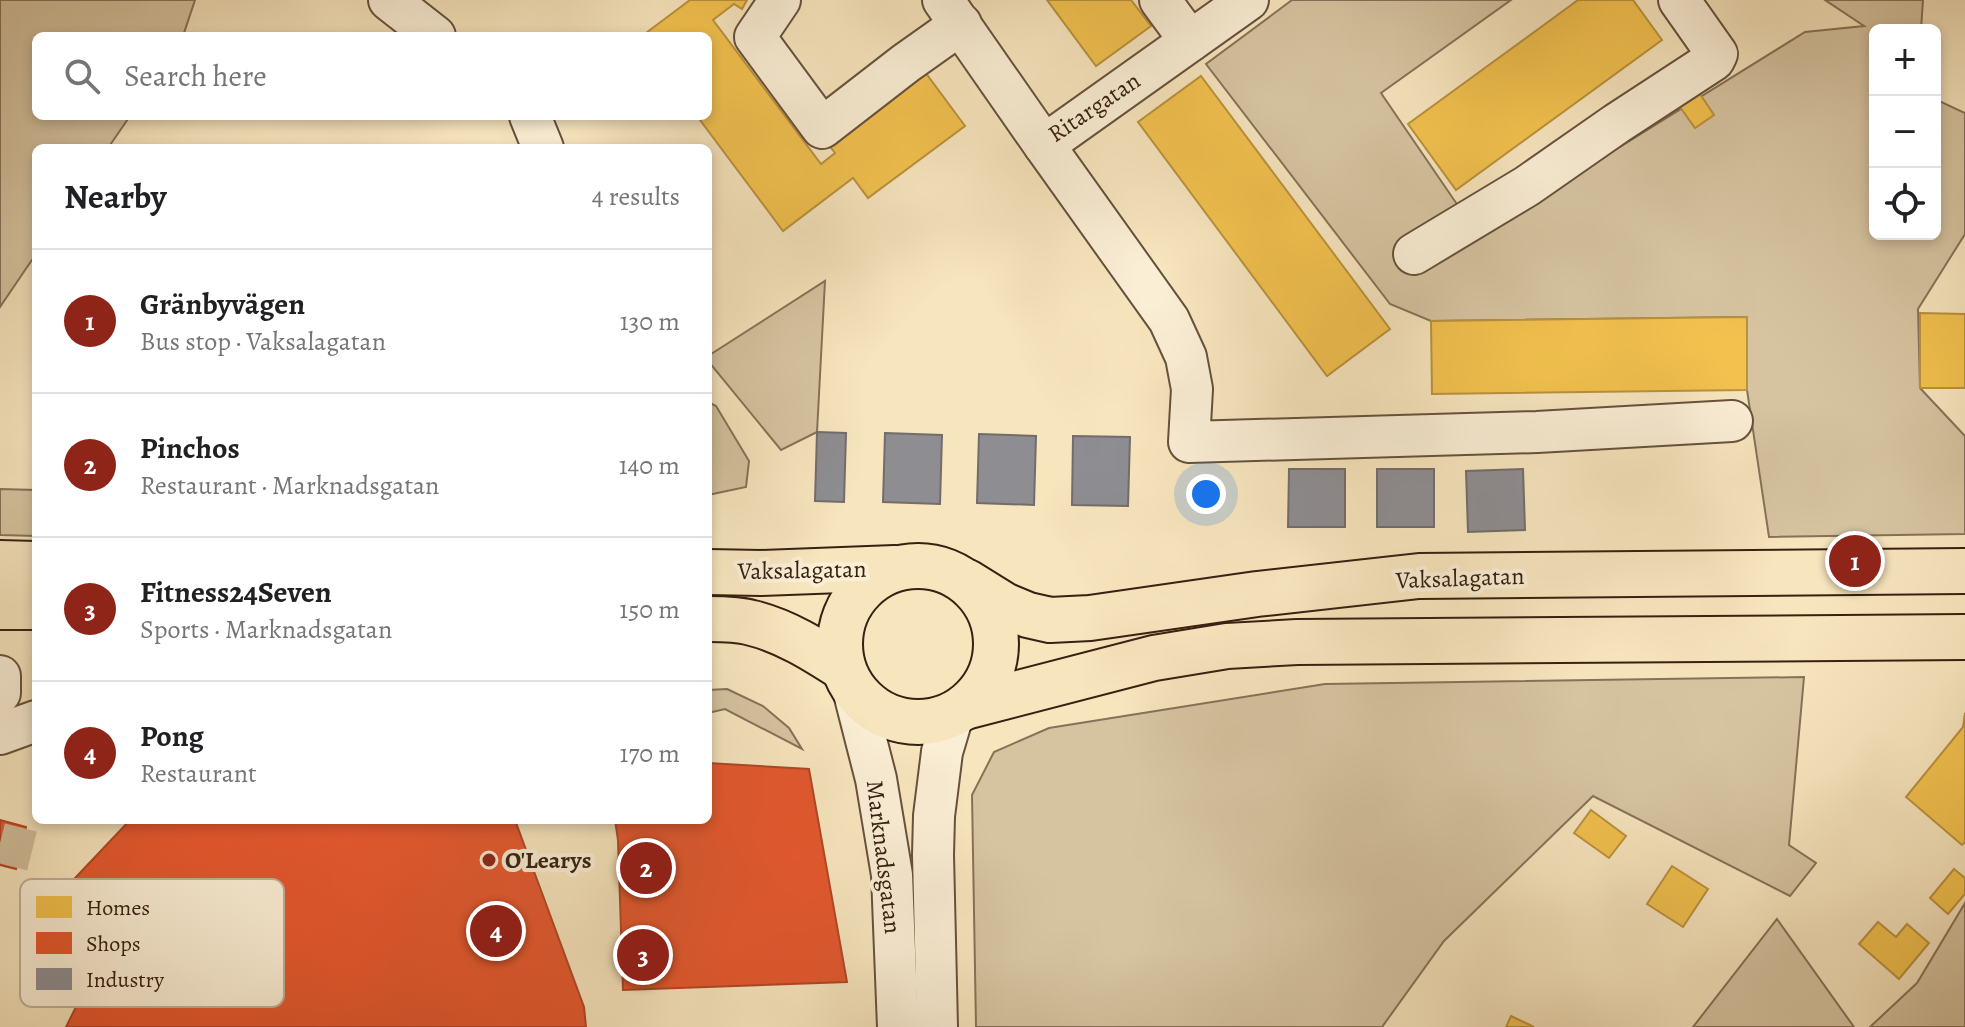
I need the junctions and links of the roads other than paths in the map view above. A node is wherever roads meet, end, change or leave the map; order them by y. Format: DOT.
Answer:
graph roads {
  1 [pos="389,0"];
  2 [pos="780,0"];
  3 [pos="1160,0"];
  4 [pos="1248,0"];
  5 [pos="1679,0"];
  6 [pos="952,12"];
  7 [pos="430,32"];
  8 [pos="1190,41"];
  9 [pos="532,120"];
  10 [pos="541,144"];
  11 [pos="1044,145"];
  12 [pos="1414,254"];
  13 [pos="1732,421"];
  14 [pos="0,563"];
  15 [pos="32,564"];
  16 [pos="895,568"];
  17 [pos="1965,571"];
  18 [pos="712,572"];
  19 [pos="967,582"];
  20 [pos="0,607"];
  21 [pos="32,607"];
  22 [pos="712,619"];
  23 [pos="1965,637"];
  24 [pos="0,676"];
  25 [pos="848,678"];
  26 [pos="0,693"];
  27 [pos="959,711"];
  28 [pos="32,722"];
  29 [pos="0,734"];
  30 [pos="898,1013"];
  31 [pos="870,1027"];
  32 [pos="937,1027"];
  1 -- 7 [label="street"];
  2 -- 6 [label="street"];
  3 -- 8 [label="street"];
  4 -- 8 [label="street, Ritargatan"];
  5 -- 12 [label="street"];
  6 -- 11 [label="street, Ritargatan"];
  8 -- 11 [label="street, Ritargatan"];
  9 -- 10 [label="street"];
  11 -- 13 [label="street"];
  14 -- 15 [label="main road"];
  16 -- 18 [label="main road, Vaksalagatan"];
  16 -- 19 [label="main road"];
  16 -- 25 [label="main road"];
  17 -- 19 [label="main road, Vaksalagatan"];
  19 -- 27 [label="main road"];
  20 -- 21 [label="main road"];
  22 -- 25 [label="main road, Vaksalagatan"];
  23 -- 27 [label="main road"];
  24 -- 26 [label="street"];
  25 -- 27 [label="main road"];
  25 -- 30 [label="street, Marknadsgatan"];
  27 -- 32 [label="street, Marknadsgatan"];
  28 -- 29 [label="street"];
  30 -- 31 [label="street"];
}
